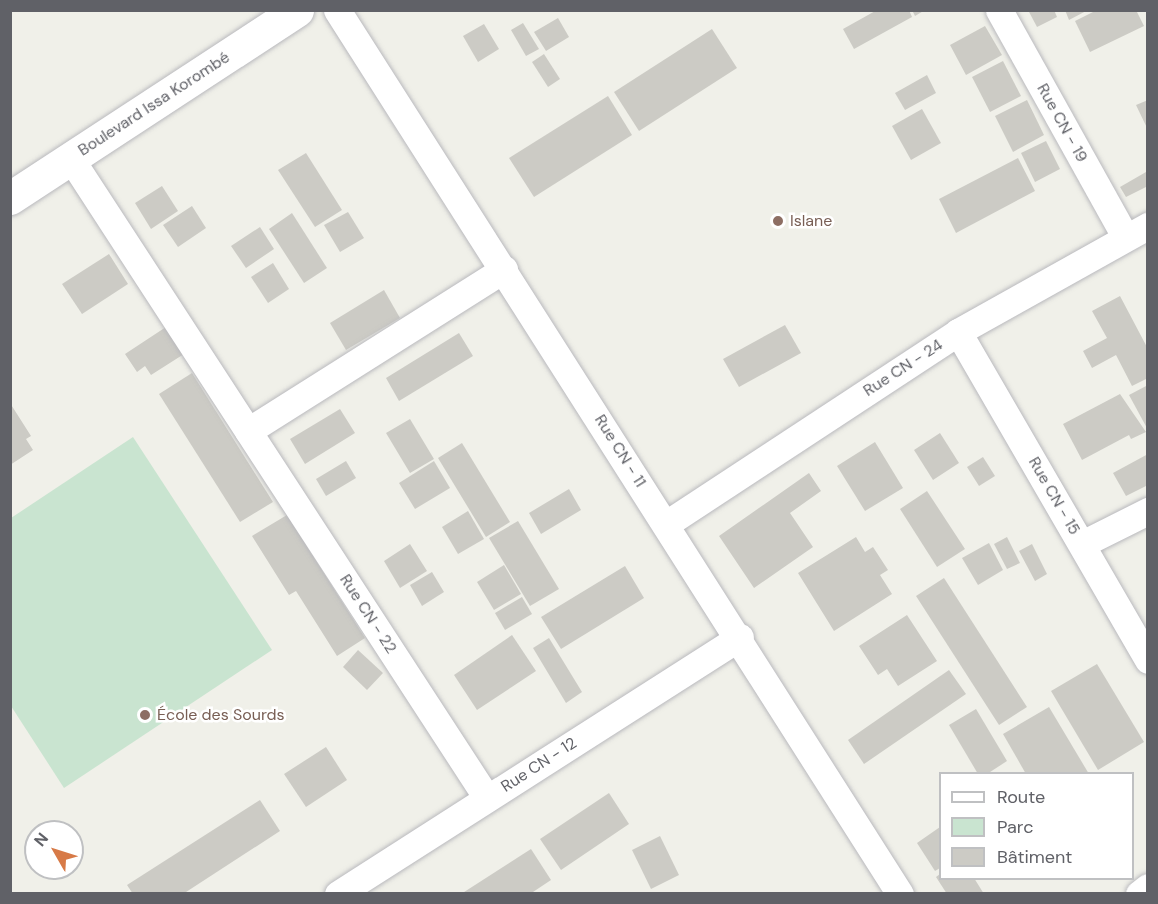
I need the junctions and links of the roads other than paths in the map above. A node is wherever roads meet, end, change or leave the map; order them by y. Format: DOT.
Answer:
graph roads {
  1 [pos="297,10"];
  2 [pos="337,10"];
  3 [pos="999,10"];
  4 [pos="71,159"];
  5 [pos="10,198"];
  6 [pos="1136,231"];
  7 [pos="504,269"];
  8 [pos="958,332"];
  9 [pos="248,430"];
  10 [pos="1148,511"];
  11 [pos="666,524"];
  12 [pos="1082,544"];
  13 [pos="740,637"];
  14 [pos="1148,660"];
  15 [pos="487,798"];
  16 [pos="1148,887"];
  17 [pos="338,894"];
  18 [pos="900,894"];
  19 [pos="1139,894"];
  1 -- 4 [label="street, Boulevard Issa Korombé"];
  2 -- 7 [label="street, Rue CN - 11"];
  3 -- 6 [label="street, Rue CN - 19"];
  4 -- 5 [label="street, Boulevard Issa Korombé"];
  4 -- 9 [label="street, Rue CN - 22"];
  6 -- 8 [label="street, Rue CN - 24"];
  7 -- 9 [label="street"];
  7 -- 11 [label="street, Rue CN - 11"];
  8 -- 11 [label="street, Rue CN - 24"];
  8 -- 12 [label="street, Rue CN - 15"];
  9 -- 15 [label="street, Rue CN - 22"];
  10 -- 12 [label="street"];
  11 -- 13 [label="street, Rue CN - 11"];
  12 -- 14 [label="street, Rue CN - 15"];
  13 -- 15 [label="street, Rue CN - 12"];
  13 -- 18 [label="street, Rue CN - 11"];
  15 -- 17 [label="street, Rue CN - 12"];
  16 -- 19 [label="street"];
}
